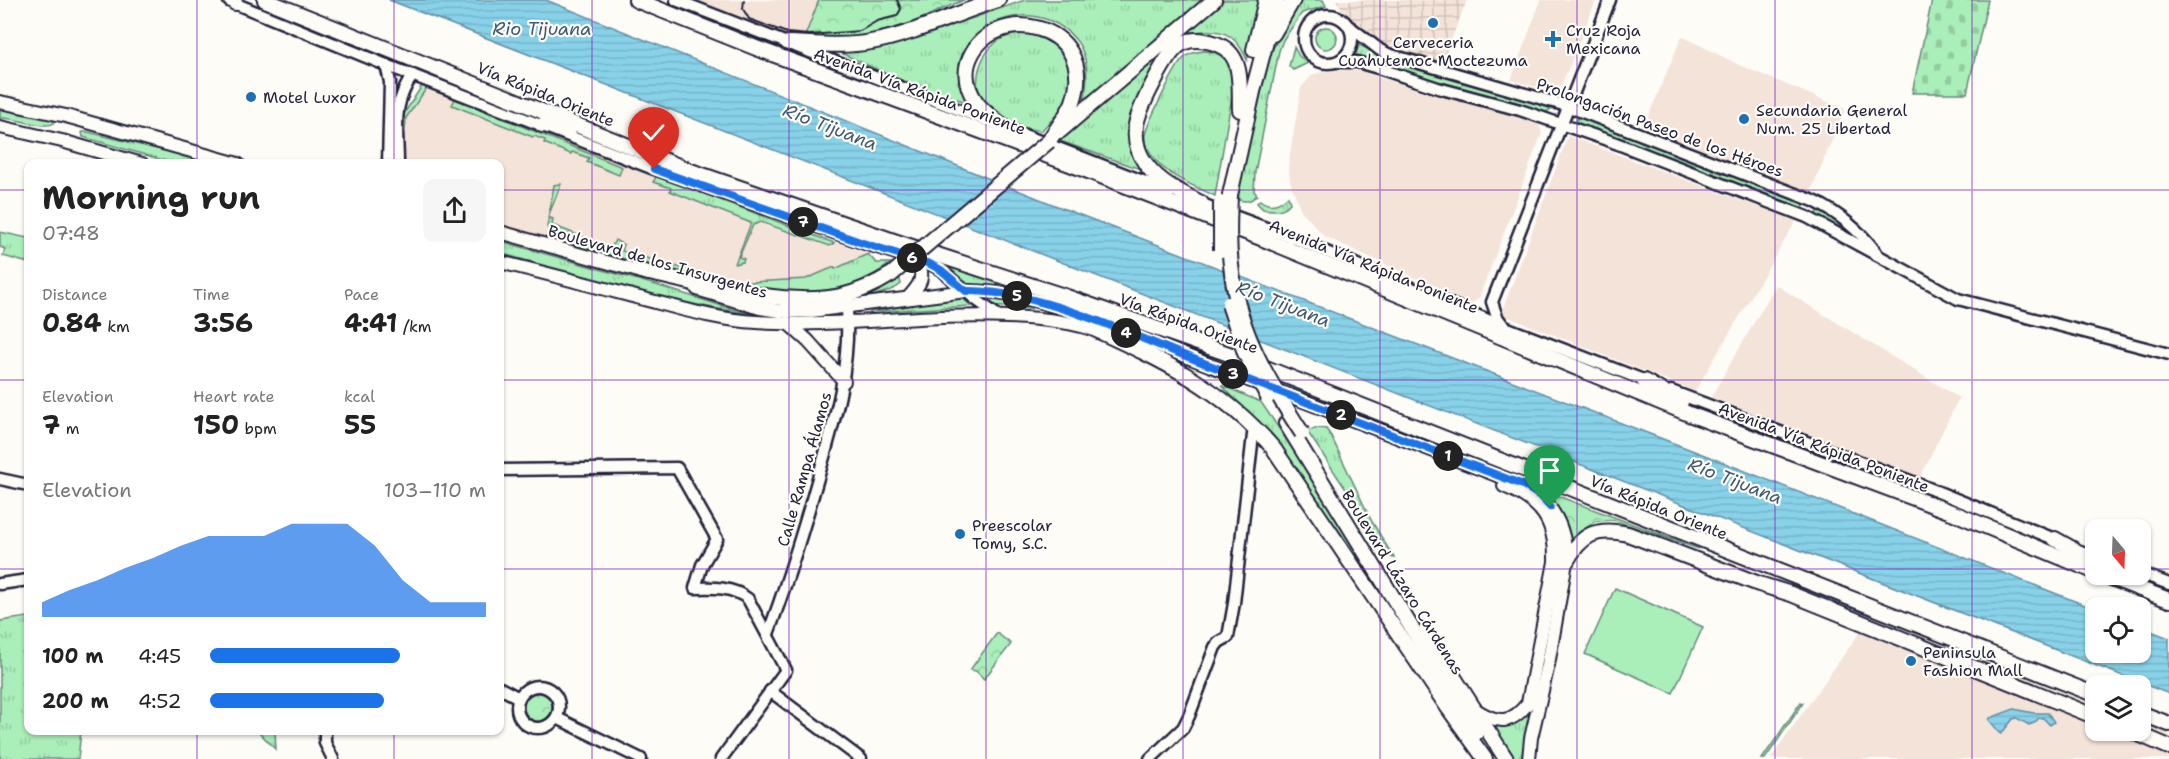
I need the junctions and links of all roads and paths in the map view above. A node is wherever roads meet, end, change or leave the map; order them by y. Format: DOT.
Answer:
graph roads {
  1 [pos="266,0"];
  2 [pos="636,0"];
  3 [pos="652,0"];
  4 [pos="676,0"];
  5 [pos="998,0"];
  6 [pos="1214,0"];
  7 [pos="1266,0"];
  8 [pos="1277,0"];
  9 [pos="1293,0"];
  10 [pos="1610,0"];
  11 [pos="231,1"];
  12 [pos="685,20"];
  13 [pos="1350,27"];
  14 [pos="788,43"];
  15 [pos="1263,51"];
  16 [pos="1337,62"];
  17 [pos="386,65"];
  18 [pos="413,75"];
  19 [pos="0,102"];
  20 [pos="1567,106"];
  21 [pos="1240,110"];
  22 [pos="1561,123"];
  23 [pos="542,125"];
  24 [pos="0,127"];
  25 [pos="1007,129"];
  26 [pos="1049,141"];
  27 [pos="125,159"];
  28 [pos="220,159"];
  29 [pos="388,159"];
  30 [pos="398,159"];
  31 [pos="691,171"];
  32 [pos="1226,193"];
  33 [pos="1201,203"];
  34 [pos="504,233"];
  35 [pos="1878,255"];
  36 [pos="918,260"];
  37 [pos="504,263"];
  38 [pos="640,272"];
  39 [pos="966,291"];
  40 [pos="908,298"];
  41 [pos="1492,302"];
  42 [pos="1461,308"];
  43 [pos="848,314"];
  44 [pos="1000,317"];
  45 [pos="788,323"];
  46 [pos="1505,327"];
  47 [pos="1092,328"];
  48 [pos="2169,354"];
  49 [pos="844,381"];
  50 [pos="1644,381"];
  51 [pos="1254,426"];
  52 [pos="1750,436"];
  53 [pos="504,470"];
  54 [pos="0,479"];
  55 [pos="24,484"];
  56 [pos="2055,539"];
  57 [pos="1697,540"];
  58 [pos="2085,551"];
  59 [pos="2085,556"];
  60 [pos="1566,562"];
  61 [pos="2085,567"];
  62 [pos="2151,577"];
  63 [pos="24,581"];
  64 [pos="0,584"];
  65 [pos="2169,584"];
  66 [pos="2130,585"];
  67 [pos="2142,585"];
  68 [pos="1791,594"];
  69 [pos="2169,600"];
  70 [pos="768,634"];
  71 [pos="1543,662"];
  72 [pos="504,690"];
  73 [pos="770,691"];
  74 [pos="2085,692"];
  75 [pos="519,698"];
  76 [pos="1476,710"];
  77 [pos="2085,713"];
  78 [pos="2151,717"];
  79 [pos="557,718"];
  80 [pos="2169,724"];
  81 [pos="324,735"];
  82 [pos="2151,739"];
  83 [pos="2169,747"];
  84 [pos="333,759"];
  85 [pos="641,759"];
  86 [pos="721,759"];
  87 [pos="861,759"];
  88 [pos="1150,759"];
  89 [pos="1485,759"];
  90 [pos="1491,759"];
  91 [pos="1506,759"];
  92 [pos="1529,759"];
  1 -- 31 [label="highway, Vía Rápida Oriente"];
  2 -- 12 [label="highway, Avenida Vía Rápida Poniente"];
  3 -- 12 [label="highway"];
  4 -- 14 [label="street, Avenida Vía Rápida Poniente"];
  5 -- 14 [label="highway"];
  6 -- 26 [label="highway"];
  7 -- 21 [label="highway"];
  8 -- 15 [label="highway"];
  9 -- 15 [label="highway"];
  10 -- 20 [label="street"];
  11 -- 17 [label="street"];
  12 -- 52 [label="highway, Avenida Vía Rápida Poniente"];
  13 -- 16 [label="street"];
  13 -- 16 [label="street"];
  13 -- 20 [label="street, Prolongación Paseo de los Héroes"];
  14 -- 25 [label="street, Avenida Vía Rápida Poniente"];
  15 -- 32 [label="highway"];
  16 -- 22 [label="street, Prolongación Paseo de los Héroes"];
  17 -- 18 [label="street"];
  17 -- 29 [label="street"];
  18 -- 23 [label="street"];
  18 -- 30 [label="street"];
  19 -- 28 [label="main road"];
  20 -- 22 [label="street"];
  20 -- 35 [label="street, Prolongación Paseo de los Héroes"];
  21 -- 32 [label="highway"];
  21 -- 33 [label="highway"];
  22 -- 35 [label="street, Prolongación Paseo de los Héroes"];
  22 -- 41 [label="street"];
  23 -- 31 [label="highway"];
  23 -- 36 [label="street"];
  24 -- 27 [label="main road"];
  25 -- 26 [label="highway"];
  25 -- 33 [label="street, Avenida Vía Rápida Poniente"];
  26 -- 38 [label="highway, bridge"];
  31 -- 57 [label="highway, Vía Rápida Oriente"];
  32 -- 76 [label="highway, Boulevard Lázaro Cárdenas, bridge"];
  32 -- 90 [label="highway, Boulevard Lázaro Cárdenas, bridge"];
  33 -- 42 [label="street, Avenida Vía Rápida Poniente"];
  34 -- 38 [label="main road, Boulevard de los Insurgentes"];
  35 -- 48 [label="street, Prolongación Paseo de los Héroes"];
  36 -- 39 [label="street"];
  36 -- 40 [label="main road"];
  37 -- 45 [label="main road, Boulevard de los Insurgentes"];
  38 -- 43 [label="main road, Boulevard de los Insurgentes"];
  39 -- 40 [label="main road, Boulevard de los Insurgentes"];
  39 -- 44 [label="street"];
  39 -- 60 [label="main road, Boulevard de los Insurgentes"];
  40 -- 43 [label="main road, Boulevard de los Insurgentes"];
  41 -- 42 [label="street"];
  41 -- 46 [label="street"];
  42 -- 46 [label="street, Avenida Vía Rápida Poniente"];
  43 -- 44 [label="main road, Boulevard de los Insurgentes"];
  43 -- 45 [label="main road, Boulevard de los Insurgentes"];
  43 -- 49 [label="street, Calle Rampa Álamos"];
  44 -- 47 [label="main road, Boulevard de los Insurgentes"];
  45 -- 49 [label="main road"];
  46 -- 50 [label="street, Avenida Vía Rápida Poniente"];
  47 -- 51 [label="highway"];
  47 -- 71 [label="main road, Boulevard de los Insurgentes"];
  49 -- 70 [label="street, Calle Rampa Álamos"];
  50 -- 52 [label="highway"];
  50 -- 56 [label="street, Avenida Vía Rápida Poniente"];
  51 -- 88 [label="street"];
  51 -- 89 [label="highway"];
  52 -- 61 [label="highway, Avenida Vía Rápida Poniente"];
  53 -- 70 [label="street"];
  54 -- 55 [label="street"];
  56 -- 58 [label="street, Avenida Vía Rápida Poniente"];
  56 -- 59 [label="highway"];
  57 -- 68 [label="highway"];
  57 -- 74 [label="highway, Vía Rápida Oriente"];
  60 -- 68 [label="highway"];
  60 -- 71 [label="main road, Boulevard de los Insurgentes"];
  62 -- 65 [label="street"];
  63 -- 64 [label="street"];
  66 -- 69 [label="highway"];
  67 -- 69 [label="highway"];
  68 -- 77 [label="highway"];
  70 -- 73 [label="street"];
  71 -- 76 [label="main road, Boulevard de los Insurgentes"];
  71 -- 92 [label="main road, Boulevard de los Insurgentes"];
  72 -- 75 [label="street"];
  73 -- 86 [label="street"];
  73 -- 87 [label="street"];
  75 -- 79 [label="street"];
  75 -- 79 [label="street"];
  76 -- 91 [label="highway, Boulevard Lázaro Cárdenas"];
  78 -- 80 [label="highway"];
  79 -- 85 [label="street"];
  81 -- 84 [label="street"];
  82 -- 83 [label="highway"];
}
